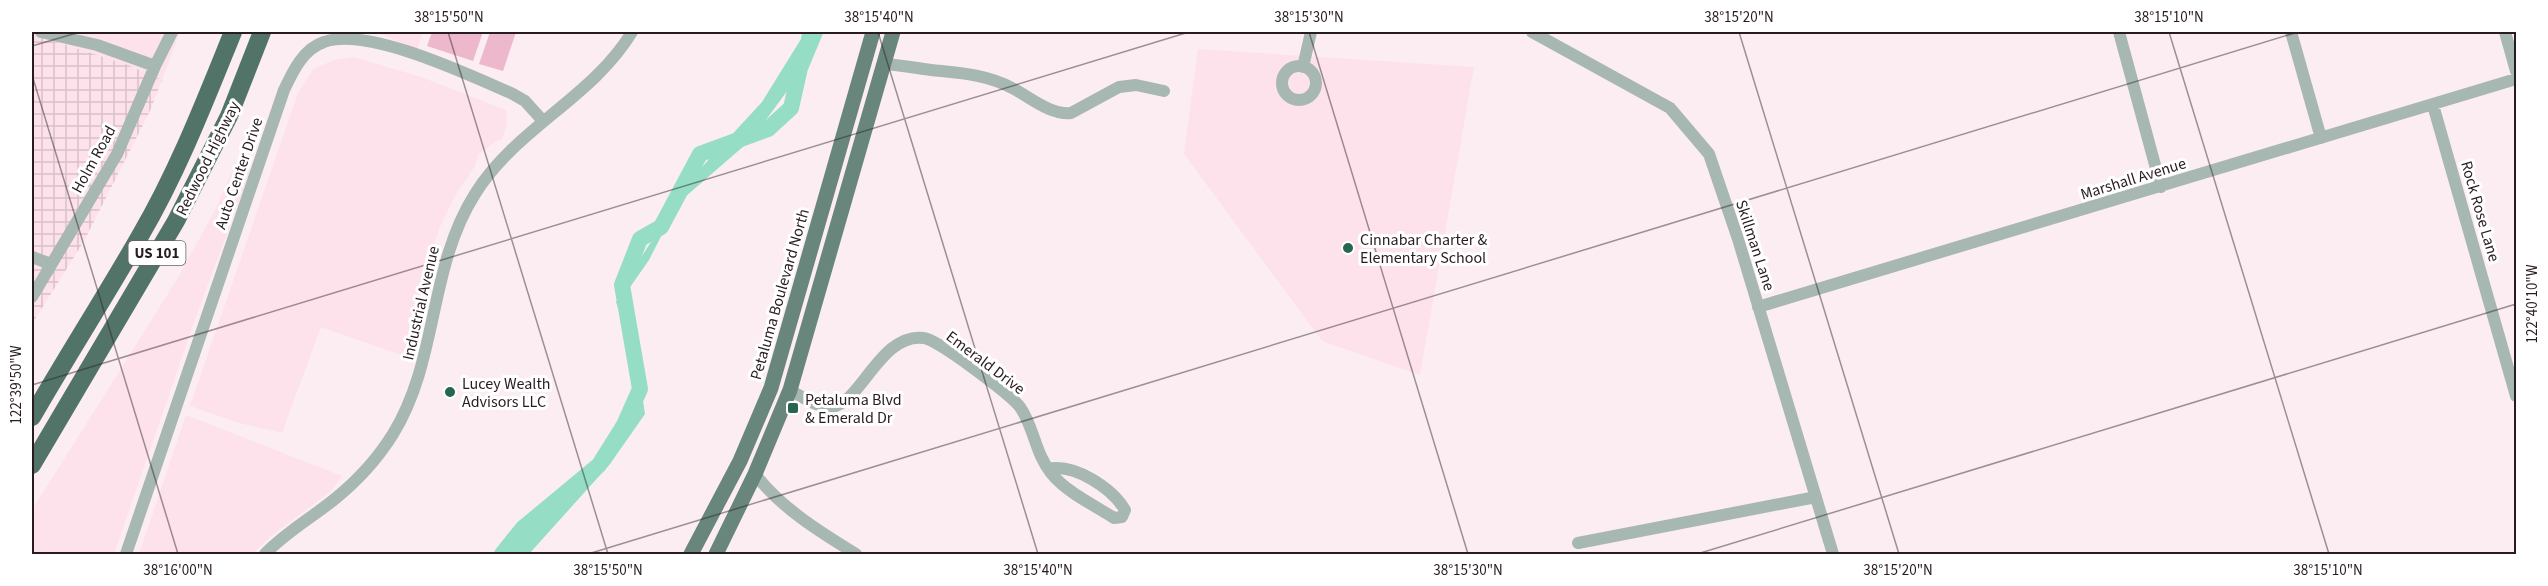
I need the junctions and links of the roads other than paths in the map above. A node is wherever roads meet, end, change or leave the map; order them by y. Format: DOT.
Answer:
graph roads {
  1 [pos="41,32"];
  2 [pos="172,32"];
  3 [pos="233,32"];
  4 [pos="262,32"];
  5 [pos="632,32"];
  6 [pos="873,32"];
  7 [pos="893,32"];
  8 [pos="1311,32"];
  9 [pos="1534,32"];
  10 [pos="2119,32"];
  11 [pos="2291,32"];
  12 [pos="2505,32"];
  13 [pos="885,64"];
  14 [pos="154,66"];
  15 [pos="1303,67"];
  16 [pos="2517,71"];
  17 [pos="2517,79"];
  18 [pos="1164,91"];
  19 [pos="2433,105"];
  20 [pos="543,121"];
  21 [pos="2321,138"];
  22 [pos="2161,187"];
  23 [pos="32,257"];
  24 [pos="51,264"];
  25 [pos="32,297"];
  26 [pos="1758,307"];
  27 [pos="790,390"];
  28 [pos="2517,396"];
  29 [pos="32,417"];
  30 [pos="32,465"];
  31 [pos="1048,469"];
  32 [pos="755,474"];
  33 [pos="1816,497"];
  34 [pos="1578,543"];
  35 [pos="126,555"];
  36 [pos="265,555"];
  37 [pos="690,555"];
  38 [pos="716,555"];
  39 [pos="856,555"];
  40 [pos="1833,555"];
  1 -- 14 [label="street"];
  2 -- 14 [label="street, Holm Road"];
  3 -- 29 [label="highway, Redwood Highway / US 101"];
  4 -- 30 [label="highway, Redwood Highway / US 101"];
  5 -- 20 [label="street, Industrial Avenue"];
  6 -- 37 [label="main road, Petaluma Boulevard North"];
  7 -- 13 [label="main road"];
  8 -- 15 [label="street"];
  9 -- 26 [label="street, Skillman Lane"];
  10 -- 22 [label="street"];
  11 -- 21 [label="street"];
  12 -- 16 [label="street"];
  13 -- 18 [label="street"];
  13 -- 27 [label="main road"];
  14 -- 24 [label="street, Holm Road"];
  17 -- 19 [label="street, Marshall Avenue"];
  19 -- 21 [label="street, Marshall Avenue"];
  19 -- 28 [label="street, Rock Rose Lane"];
  20 -- 35 [label="street, Auto Center Drive"];
  20 -- 36 [label="street, Industrial Avenue"];
  21 -- 22 [label="street, Marshall Avenue"];
  22 -- 26 [label="street, Marshall Avenue"];
  23 -- 24 [label="street"];
  24 -- 25 [label="street, Holm Road"];
  26 -- 33 [label="street, Skillman Lane"];
  27 -- 31 [label="street, Emerald Drive"];
  27 -- 32 [label="main road"];
  31 -- 31 [label="street, Emerald Drive"];
  32 -- 38 [label="main road"];
  32 -- 39 [label="street"];
  33 -- 34 [label="street"];
  33 -- 40 [label="street, Skillman Lane"];
}
